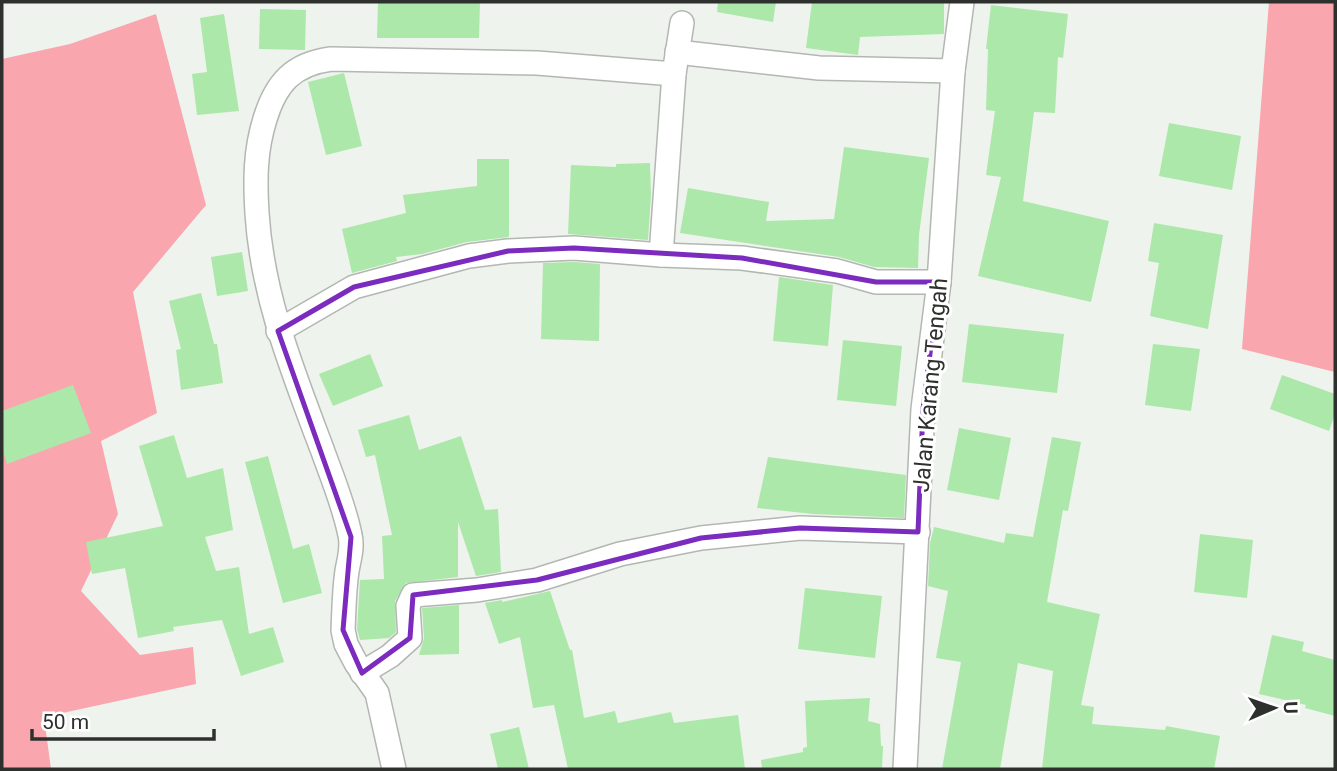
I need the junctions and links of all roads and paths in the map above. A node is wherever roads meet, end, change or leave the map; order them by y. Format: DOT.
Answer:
graph roads {
  1 [pos="962,2"];
  2 [pos="682,23"];
  3 [pos="675,63"];
  4 [pos="953,71"];
  5 [pos="661,255"];
  6 [pos="939,282"];
  7 [pos="278,331"];
  8 [pos="918,532"];
  9 [pos="362,673"];
  10 [pos="394,769"];
  11 [pos="905,769"];
  1 -- 4 [label="street, Jalan Karang Tengah"];
  2 -- 3 [label="street"];
  3 -- 4 [label="street"];
  3 -- 5 [label="street"];
  3 -- 7 [label="street"];
  4 -- 6 [label="street, Jalan Karang Tengah"];
  5 -- 6 [label="street"];
  5 -- 7 [label="street"];
  6 -- 8 [label="street, Jalan Karang Tengah"];
  7 -- 9 [label="street"];
  8 -- 9 [label="street"];
  8 -- 11 [label="street, Jalan Karang Tengah"];
  9 -- 10 [label="street"];
}
